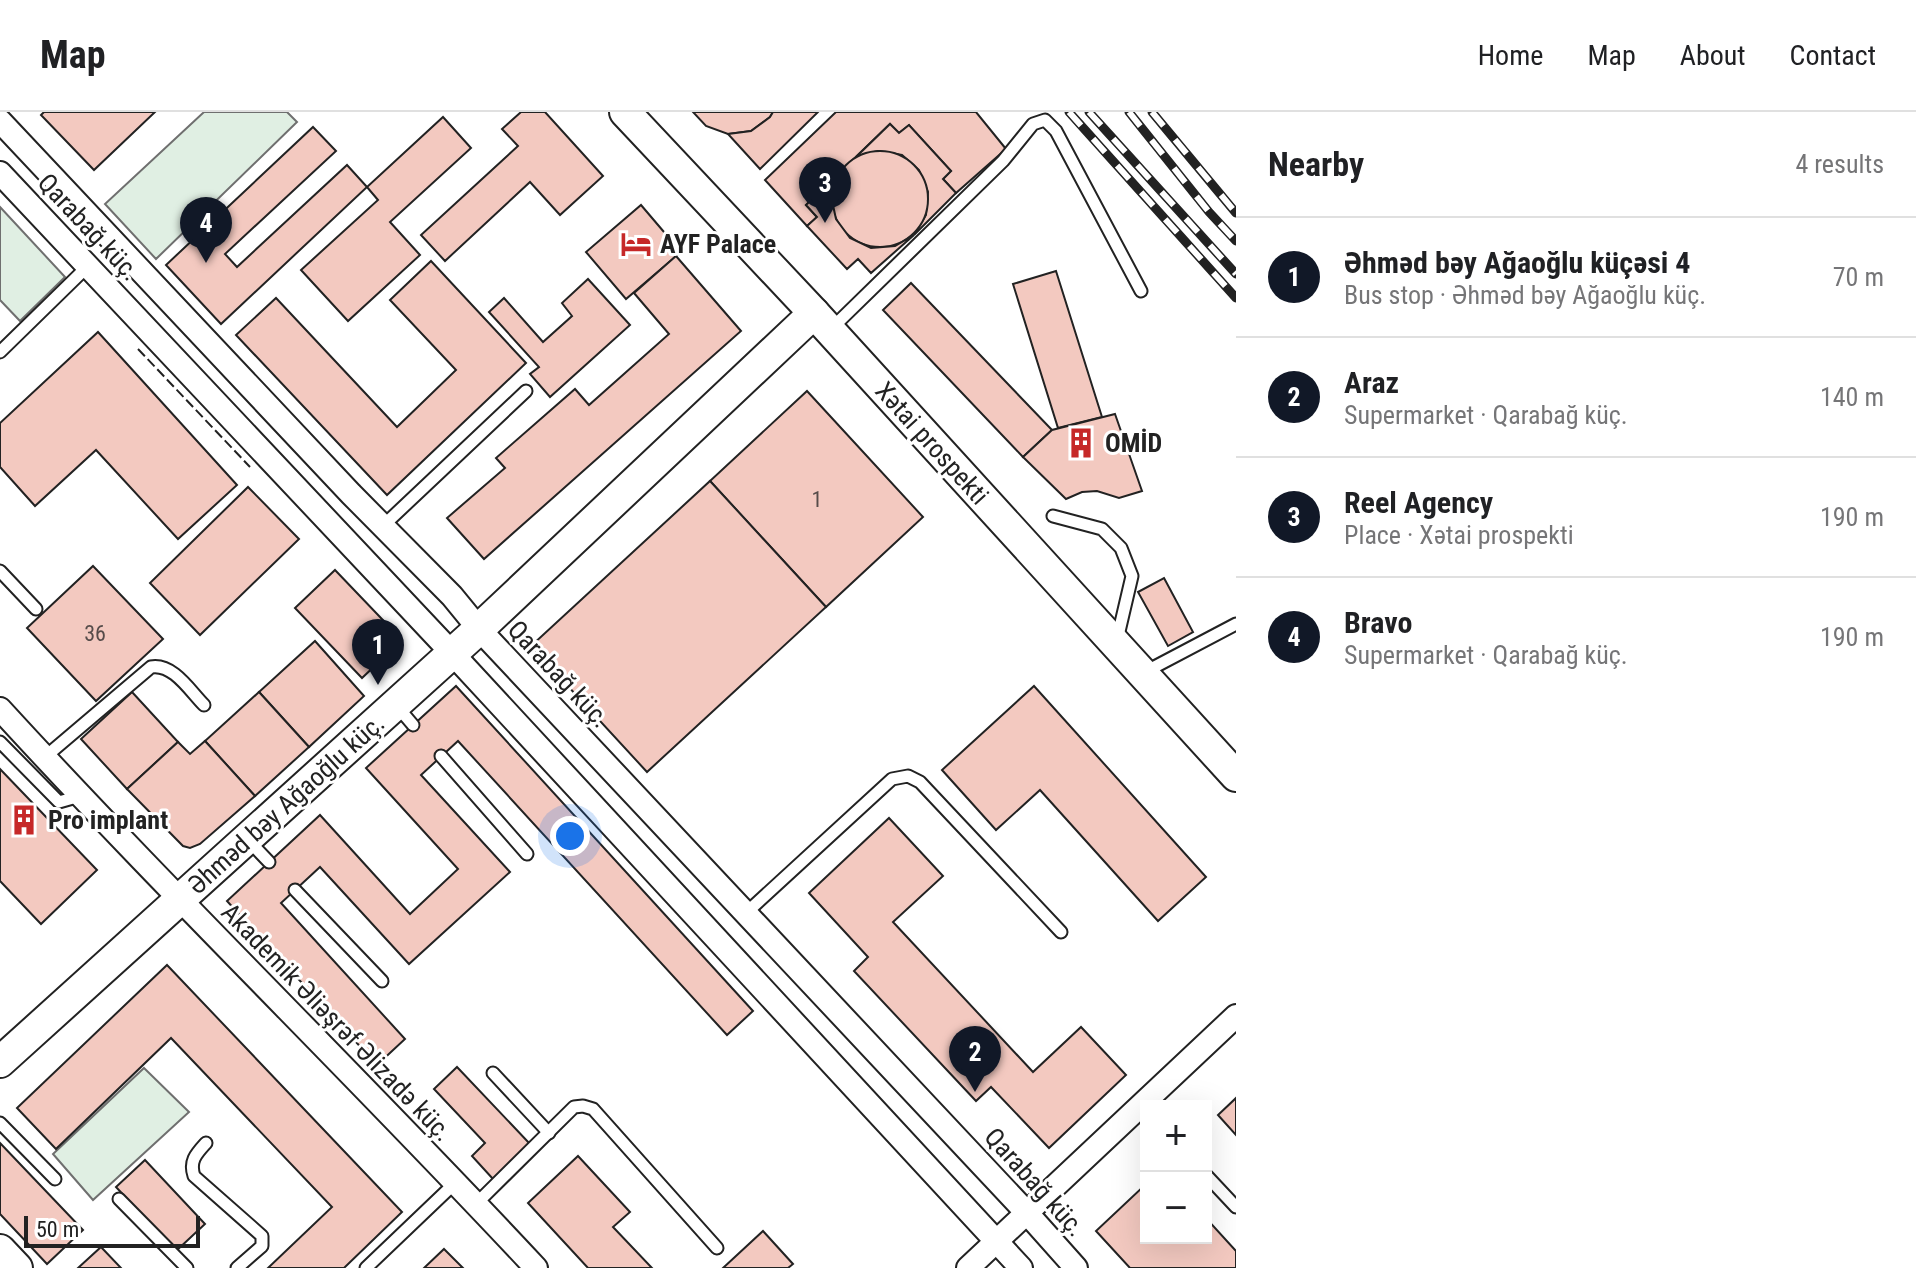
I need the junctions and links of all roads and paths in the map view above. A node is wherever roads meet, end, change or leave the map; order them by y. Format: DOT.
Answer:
graph roads {
  1 [pos="625,112"];
  2 [pos="0,121"];
  3 [pos="0,173"];
  4 [pos="88,266"];
  5 [pos="1141,291"];
  6 [pos="822,322"];
  7 [pos="0,352"];
  8 [pos="526,391"];
  9 [pos="275,413"];
  10 [pos="249,437"];
  11 [pos="351,494"];
  12 [pos="1053,516"];
  13 [pos="325,518"];
  14 [pos="384,525"];
  15 [pos="0,571"];
  16 [pos="36,609"];
  17 [pos="1236,624"];
  18 [pos="479,629"];
  19 [pos="1116,645"];
  20 [pos="452,653"];
  21 [pos="1142,673"];
  22 [pos="204,705"];
  23 [pos="0,709"];
  24 [pos="0,742"];
  25 [pos="441,756"];
  26 [pos="45,757"];
  27 [pos="1236,776"];
  28 [pos="80,796"];
  29 [pos="247,839"];
  30 [pos="527,854"];
  31 [pos="269,862"];
  32 [pos="295,890"];
  33 [pos="179,901"];
  34 [pos="746,913"];
  35 [pos="1061,932"];
  36 [pos="382,981"];
  37 [pos="1236,1016"];
  38 [pos="0,1062"];
  39 [pos="493,1073"];
  40 [pos="1153,1100"];
  41 [pos="1140,1113"];
  42 [pos="0,1123"];
  43 [pos="549,1133"];
  44 [pos="206,1143"];
  45 [pos="55,1179"];
  46 [pos="1212,1181"];
  47 [pos="455,1183"];
  48 [pos="119,1199"];
  49 [pos="476,1204"];
  50 [pos="1236,1207"];
  51 [pos="1027,1213"];
  52 [pos="996,1241"];
  53 [pos="717,1248"];
  54 [pos="0,1250"];
  55 [pos="17,1268"];
  56 [pos="187,1268"];
  57 [pos="237,1268"];
  58 [pos="366,1268"];
  59 [pos="536,1268"];
  60 [pos="968,1268"];
  61 [pos="1021,1268"];
  62 [pos="1076,1268"];
  1 -- 6 [label="street, Xətai prospekti"];
  2 -- 9 [label="street, Qarabağ küç."];
  3 -- 4 [label="street, Qarabağ küç."];
  4 -- 7 [label="lane"];
  4 -- 10 [label="street, Qarabağ küç."];
  5 -- 6 [label="lane"];
  6 -- 18 [label="street, Əhməd bəy Ağaoğlu küç."];
  6 -- 19 [label="street, Xətai prospekti"];
  8 -- 14 [label="lane"];
  9 -- 10 [label="street"];
  9 -- 11 [label="street, Qarabağ küç."];
  10 -- 13 [label="street, Qarabağ küç."];
  11 -- 13 [label="street"];
  11 -- 14 [label="street, Qarabağ küç."];
  12 -- 19 [label="lane"];
  13 -- 20 [label="street, Qarabağ küç."];
  14 -- 18 [label="street, Qarabağ küç."];
  15 -- 16 [label="lane"];
  17 -- 21 [label="lane"];
  18 -- 20 [label="street, Əhməd bəy Ağaoğlu küç."];
  18 -- 34 [label="street, Qarabağ küç."];
  19 -- 21 [label="street, Xətai prospekti"];
  20 -- 29 [label="street, Əhməd bəy Ağaoğlu küç."];
  20 -- 52 [label="street, Qarabağ küç."];
  21 -- 27 [label="street, Xətai prospekti"];
  22 -- 26 [label="lane"];
  23 -- 26 [label="street, Akademik Əliəşrəf Əlizadə küç."];
  24 -- 28 [label="lane"];
  25 -- 30 [label="lane"];
  26 -- 28 [label="street, Akademik Əliəşrəf Əlizadə küç."];
  28 -- 33 [label="street, Akademik Əliəşrəf Əlizadə küç."];
  29 -- 31 [label="lane"];
  29 -- 33 [label="street, Əhməd bəy Ağaoğlu küç."];
  32 -- 36 [label="lane"];
  33 -- 38 [label="street, Əhməd bəy Ağaoğlu küç."];
  33 -- 47 [label="street, Akademik Əliəşrəf Əlizadə küç."];
  34 -- 35 [label="lane"];
  34 -- 51 [label="street, Qarabağ küç."];
  37 -- 40 [label="street"];
  39 -- 43 [label="lane"];
  41 -- 51 [label="street"];
  42 -- 45 [label="lane"];
  43 -- 49 [label="lane"];
  43 -- 53 [label="lane"];
  44 -- 57 [label="lane"];
  46 -- 50 [label="lane"];
  47 -- 49 [label="street, Akademik Əliəşrəf Əlizadə küç."];
  47 -- 58 [label="lane"];
  48 -- 56 [label="lane"];
  49 -- 59 [label="street, Akademik Əliəşrəf Əlizadə küç."];
  51 -- 52 [label="street"];
  51 -- 62 [label="street, Qarabağ küç."];
  52 -- 60 [label="street"];
  52 -- 61 [label="street, Qarabağ küç."];
  54 -- 55 [label="street"];
}
